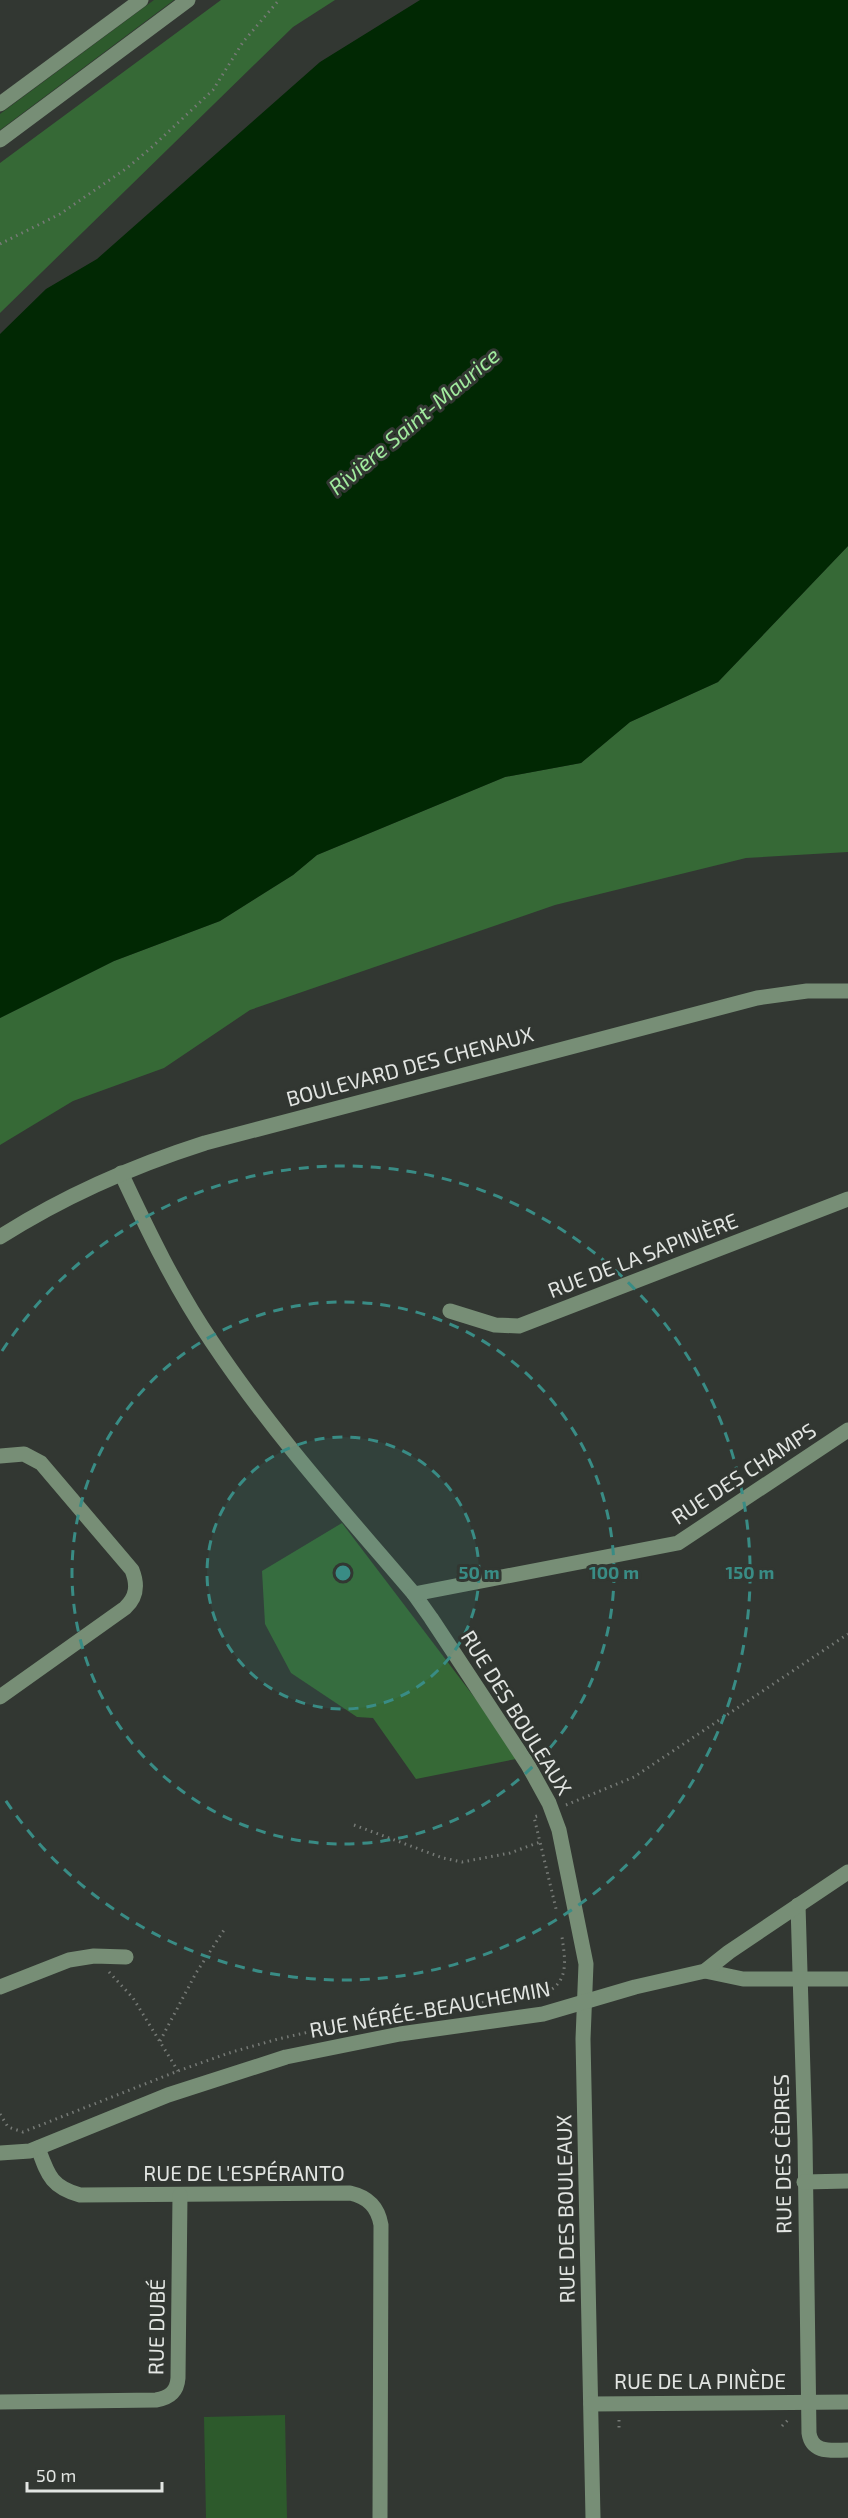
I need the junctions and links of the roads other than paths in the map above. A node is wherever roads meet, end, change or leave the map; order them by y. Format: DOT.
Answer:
graph roads {
  1 [pos="141,0"];
  2 [pos="188,0"];
  3 [pos="0,104"];
  4 [pos="0,140"];
  5 [pos="848,991"];
  6 [pos="121,1173"];
  7 [pos="848,1199"];
  8 [pos="0,1237"];
  9 [pos="450,1311"];
  10 [pos="848,1430"];
  11 [pos="0,1456"];
  12 [pos="414,1594"];
  13 [pos="0,1697"];
  14 [pos="848,1872"];
  15 [pos="798,1905"];
  16 [pos="126,1957"];
  17 [pos="705,1971"];
  18 [pos="848,1979"];
  19 [pos="801,1980"];
  20 [pos="0,1987"];
  21 [pos="585,2002"];
  22 [pos="38,2148"];
  23 [pos="0,2153"];
  24 [pos="848,2181"];
  25 [pos="804,2182"];
  26 [pos="180,2195"];
  27 [pos="0,2402"];
  28 [pos="808,2402"];
  29 [pos="848,2402"];
  30 [pos="591,2403"];
  31 [pos="848,2450"];
  32 [pos="380,2518"];
  33 [pos="593,2518"];
  1 -- 3 [label="street"];
  2 -- 4 [label="street"];
  5 -- 6 [label="street, BOULEVARD DES CHENAUX"];
  6 -- 8 [label="street, BOULEVARD DES CHENAUX"];
  6 -- 12 [label="street, RUE DES BOULEAUX"];
  7 -- 9 [label="street, RUE DE LA SAPINIÈRE"];
  10 -- 12 [label="street, RUE DES CHAMPS"];
  11 -- 13 [label="street"];
  12 -- 21 [label="street, RUE DES BOULEAUX"];
  14 -- 15 [label="street, RUE NÉRÉE-BEAUCHEMIN"];
  15 -- 17 [label="street, RUE NÉRÉE-BEAUCHEMIN"];
  15 -- 19 [label="street, RUE DES CÈDRES"];
  16 -- 20 [label="street"];
  17 -- 19 [label="street"];
  17 -- 21 [label="street, RUE NÉRÉE-BEAUCHEMIN"];
  18 -- 19 [label="street"];
  19 -- 25 [label="street, RUE DES CÈDRES"];
  21 -- 22 [label="street, RUE NÉRÉE-BEAUCHEMIN"];
  21 -- 30 [label="street, RUE DES BOULEAUX"];
  22 -- 23 [label="street, RUE NÉRÉE-BEAUCHEMIN"];
  22 -- 26 [label="street, RUE DE L'ESPÉRANTO"];
  24 -- 25 [label="street"];
  25 -- 28 [label="street, RUE DES CÈDRES"];
  26 -- 27 [label="street, RUE DUBÉ"];
  26 -- 32 [label="street, RUE DE L'ESPÉRANTO"];
  28 -- 29 [label="street, RUE DE LA PINÈDE"];
  28 -- 30 [label="street, RUE DE LA PINÈDE"];
  28 -- 31 [label="street, RUE DE LA PINÈDE"];
  30 -- 33 [label="street, RUE DES BOULEAUX"];
}
